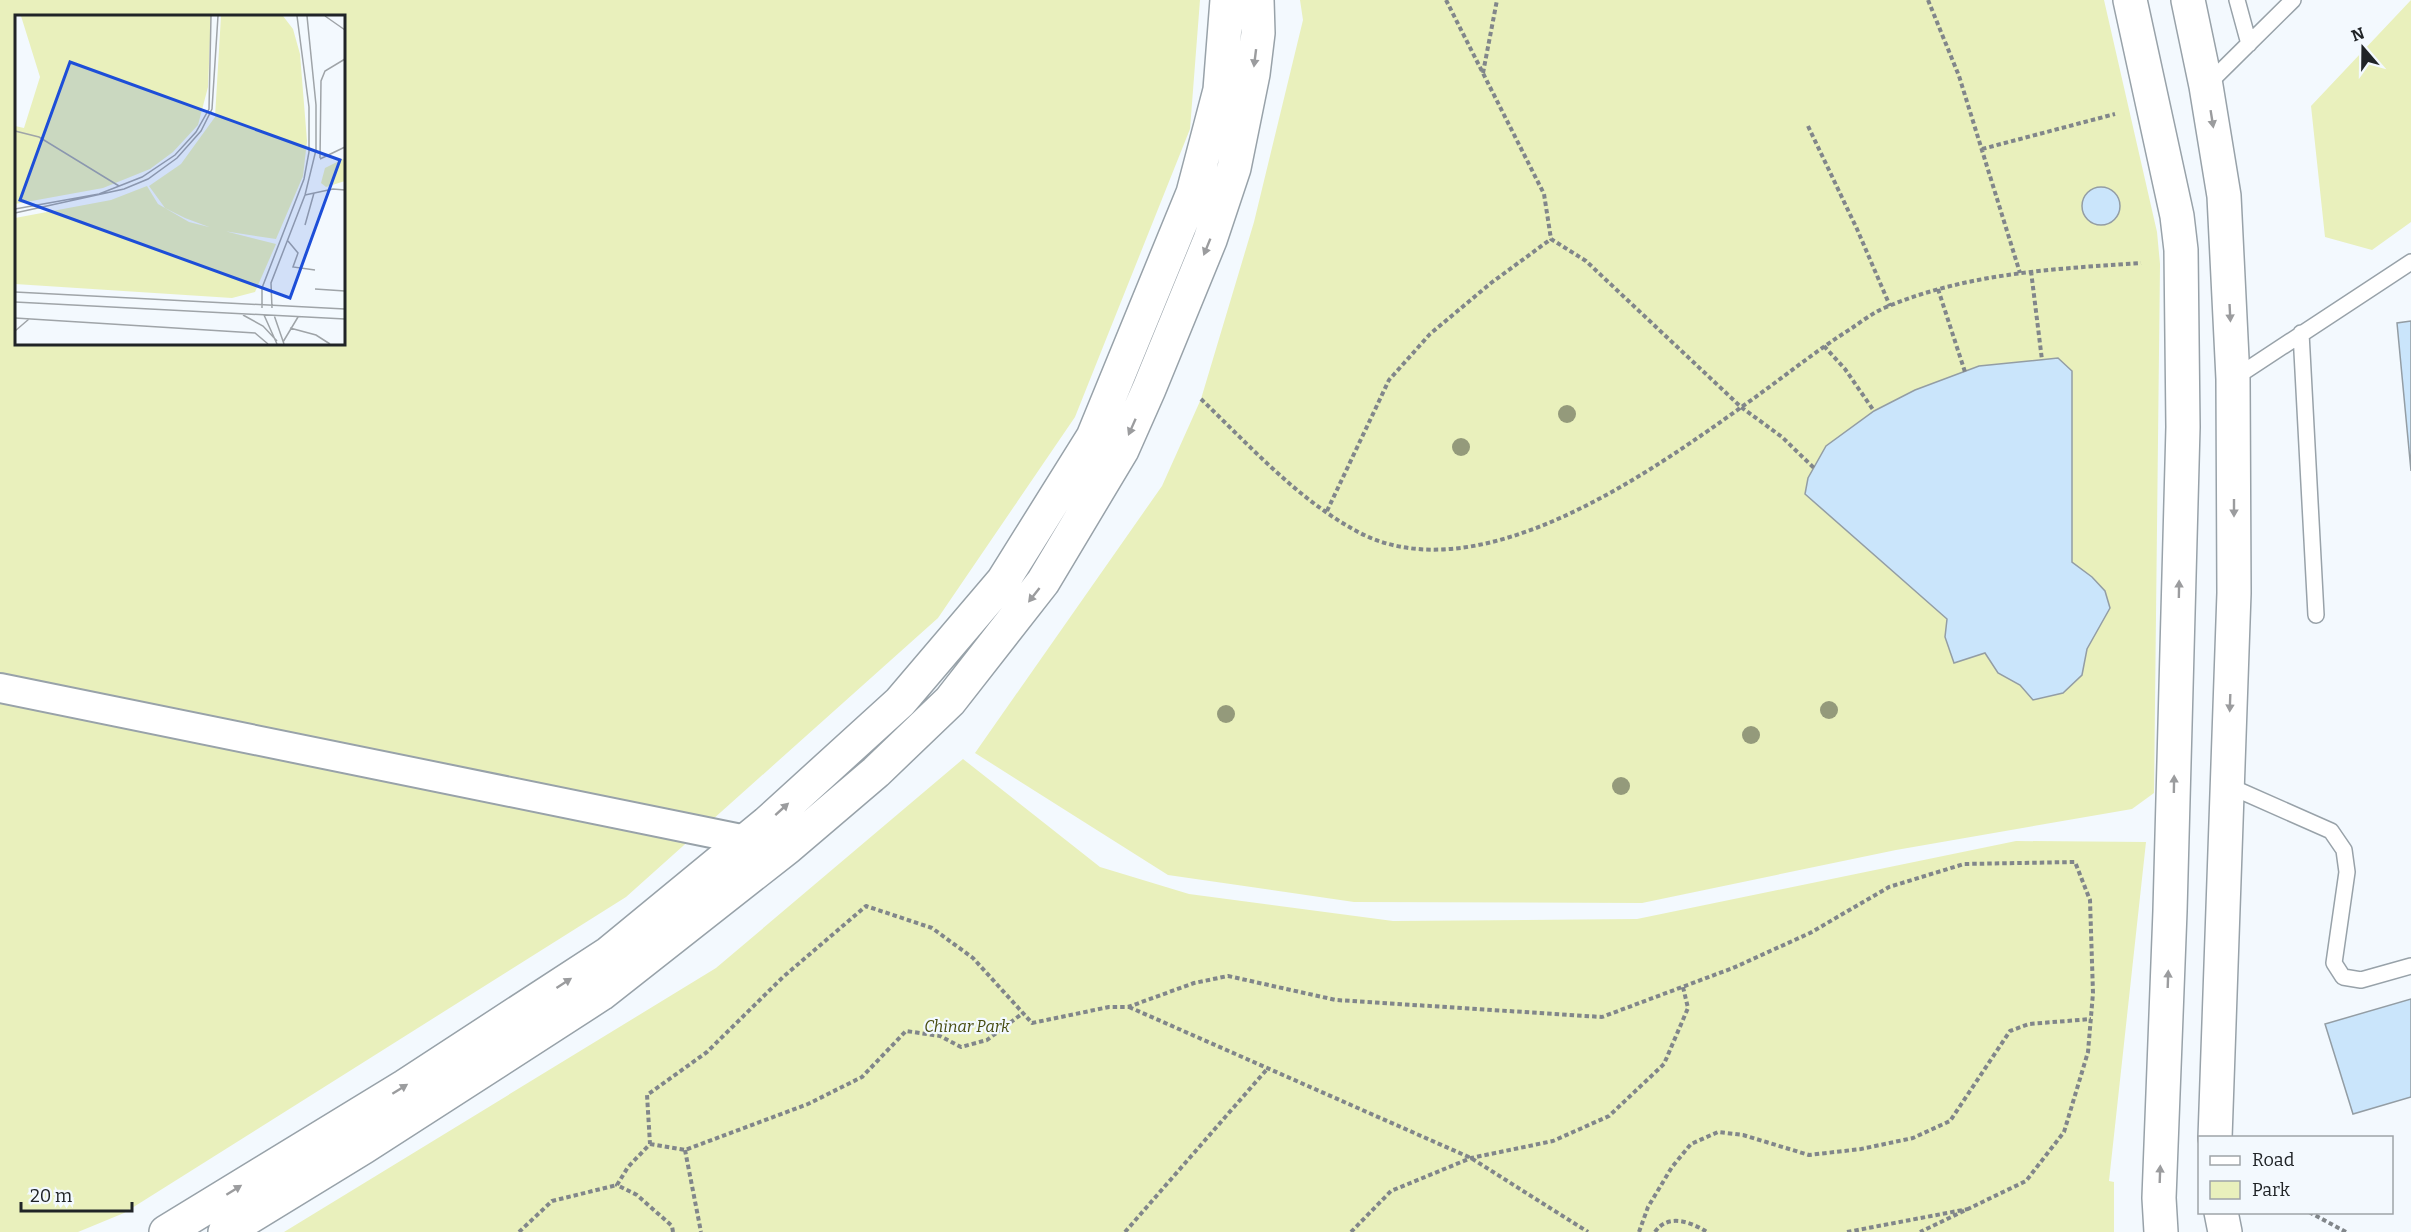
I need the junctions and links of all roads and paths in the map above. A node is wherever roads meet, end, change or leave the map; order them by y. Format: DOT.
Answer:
graph roads {
  1 [pos="1227,0"];
  2 [pos="1257,0"];
  3 [pos="1446,0"];
  4 [pos="1497,0"];
  5 [pos="1929,0"];
  6 [pos="2130,0"];
  7 [pos="2188,0"];
  8 [pos="2237,0"];
  9 [pos="2293,0"];
  10 [pos="2249,44"];
  11 [pos="1483,74"];
  12 [pos="2206,86"];
  13 [pos="2115,114"];
  14 [pos="1808,126"];
  15 [pos="1982,149"];
  16 [pos="1551,239"];
  17 [pos="2411,262"];
  18 [pos="2140,263"];
  19 [pos="2031,271"];
  20 [pos="2020,273"];
  21 [pos="1938,289"];
  22 [pos="1890,306"];
  23 [pos="2301,333"];
  24 [pos="1824,346"];
  25 [pos="2042,360"];
  26 [pos="1965,372"];
  27 [pos="2233,379"];
  28 [pos="1201,399"];
  29 [pos="1741,407"];
  30 [pos="1874,411"];
  31 [pos="1814,468"];
  32 [pos="1328,511"];
  33 [pos="2316,615"];
  34 [pos="0,688"];
  35 [pos="2227,785"];
  36 [pos="746,840"];
  37 [pos="2411,966"];
  38 [pos="1683,987"];
  39 [pos="1128,1007"];
  40 [pos="1023,1013"];
  41 [pos="2091,1019"];
  42 [pos="1268,1068"];
  43 [pos="2215,1136"];
  44 [pos="650,1144"];
  45 [pos="685,1150"];
  46 [pos="1471,1158"];
  47 [pos="616,1185"];
  48 [pos="1973,1208"];
  49 [pos="2222,1214"];
  50 [pos="2313,1214"];
  51 [pos="166,1232"];
  52 [pos="225,1232"];
  53 [pos="519,1232"];
  54 [pos="674,1232"];
  55 [pos="701,1232"];
  56 [pos="1125,1232"];
  57 [pos="1350,1232"];
  58 [pos="1588,1232"];
  59 [pos="1639,1232"];
  60 [pos="1655,1232"];
  61 [pos="1707,1232"];
  62 [pos="1847,1232"];
  63 [pos="1920,1232"];
  64 [pos="2161,1232"];
  65 [pos="2225,1232"];
  66 [pos="2346,1232"];
  36 -- 1 [label="street, one-way"];
  2 -- 52 [label="street, one-way"];
  3 -- 11 [label="path"];
  4 -- 11 [label="path"];
  5 -- 15 [label="path"];
  64 -- 6 [label="street, one-way"];
  7 -- 12 [label="street"];
  8 -- 10 [label="lane"];
  9 -- 10 [label="lane"];
  10 -- 12 [label="lane"];
  11 -- 16 [label="path"];
  12 -- 27 [label="street, one-way"];
  13 -- 15 [label="path"];
  14 -- 22 [label="path"];
  15 -- 20 [label="path"];
  16 -- 29 [label="path"];
  16 -- 32 [label="path"];
  17 -- 23 [label="lane"];
  18 -- 19 [label="path"];
  19 -- 20 [label="path"];
  19 -- 25 [label="path"];
  20 -- 21 [label="path"];
  21 -- 22 [label="path"];
  21 -- 26 [label="path"];
  22 -- 24 [label="path"];
  23 -- 27 [label="lane"];
  23 -- 33 [label="lane"];
  24 -- 29 [label="path"];
  24 -- 30 [label="path"];
  27 -- 35 [label="street, one-way"];
  28 -- 32 [label="path"];
  29 -- 31 [label="path"];
  29 -- 32 [label="path"];
  34 -- 36 [label="street"];
  35 -- 37 [label="lane"];
  35 -- 43 [label="street"];
  51 -- 36 [label="street, one-way"];
  38 -- 39 [label="path"];
  38 -- 41 [label="path"];
  38 -- 46 [label="path"];
  39 -- 40 [label="path"];
  39 -- 42 [label="path"];
  40 -- 44 [label="path"];
  40 -- 45 [label="path"];
  41 -- 48 [label="path"];
  41 -- 59 [label="path"];
  42 -- 46 [label="path"];
  42 -- 56 [label="path"];
  44 -- 45 [label="path"];
  44 -- 47 [label="path"];
  45 -- 55 [label="path"];
  46 -- 57 [label="path"];
  46 -- 58 [label="path"];
  47 -- 53 [label="path"];
  47 -- 54 [label="path"];
  48 -- 62 [label="path"];
  48 -- 63 [label="path"];
  49 -- 65 [label="street"];
  50 -- 66 [label="path"];
  60 -- 61 [label="path"];
}
